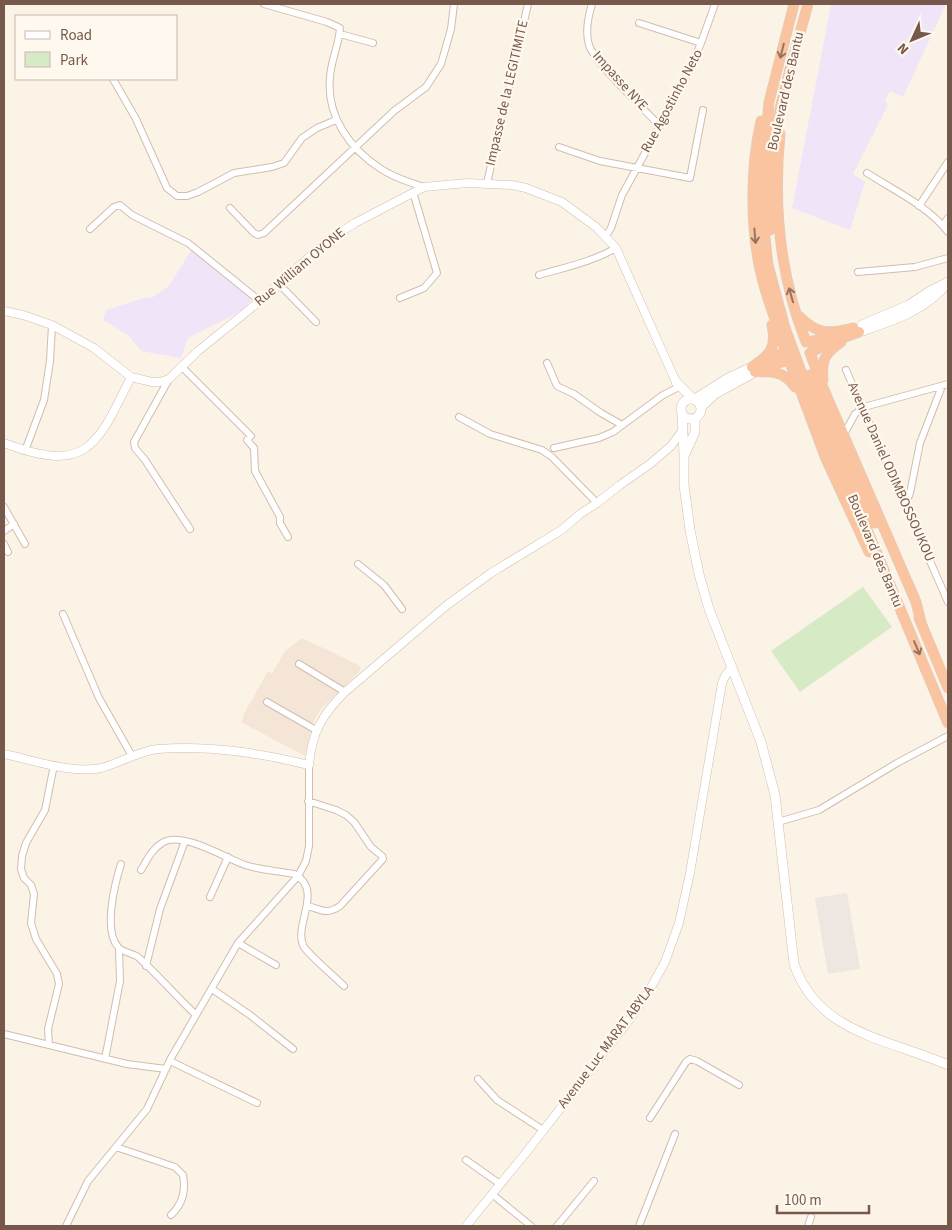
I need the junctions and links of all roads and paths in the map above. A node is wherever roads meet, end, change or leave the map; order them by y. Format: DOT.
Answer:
graph roads {
  1 [pos="264,4"];
  2 [pos="454,4"];
  3 [pos="528,4"];
  4 [pos="592,4"];
  5 [pos="715,4"];
  6 [pos="794,4"];
  7 [pos="808,4"];
  8 [pos="639,23"];
  9 [pos="340,34"];
  10 [pos="373,43"];
  11 [pos="701,43"];
  12 [pos="114,80"];
  13 [pos="783,95"];
  14 [pos="769,102"];
  15 [pos="704,110"];
  16 [pos="336,120"];
  17 [pos="660,126"];
  18 [pos="558,146"];
  19 [pos="355,147"];
  20 [pos="948,162"];
  21 [pos="636,168"];
  22 [pos="868,173"];
  23 [pos="487,183"];
  24 [pos="424,187"];
  25 [pos="413,192"];
  26 [pos="920,206"];
  27 [pos="230,208"];
  28 [pos="948,218"];
  29 [pos="943,225"];
  30 [pos="90,229"];
  31 [pos="948,232"];
  32 [pos="606,236"];
  33 [pos="616,248"];
  34 [pos="948,258"];
  35 [pos="858,272"];
  36 [pos="539,275"];
  37 [pos="948,282"];
  38 [pos="279,284"];
  39 [pos="767,297"];
  40 [pos="400,298"];
  41 [pos="260,301"];
  42 [pos="4,311"];
  43 [pos="798,316"];
  44 [pos="316,322"];
  45 [pos="52,325"];
  46 [pos="788,327"];
  47 [pos="858,330"];
  48 [pos="806,342"];
  49 [pos="810,353"];
  50 [pos="787,356"];
  51 [pos="547,363"];
  52 [pos="182,367"];
  53 [pos="753,370"];
  54 [pos="846,370"];
  55 [pos="806,376"];
  56 [pos="131,377"];
  57 [pos="169,379"];
  58 [pos="676,385"];
  59 [pos="945,385"];
  60 [pos="824,390"];
  61 [pos="693,399"];
  62 [pos="804,402"];
  63 [pos="682,404"];
  64 [pos="701,407"];
  65 [pos="864,407"];
  66 [pos="682,414"];
  67 [pos="459,417"];
  68 [pos="695,419"];
  69 [pos="622,425"];
  70 [pos="682,431"];
  71 [pos="844,434"];
  72 [pos="4,445"];
  73 [pos="554,448"];
  74 [pos="25,451"];
  75 [pos="684,455"];
  76 [pos="597,503"];
  77 [pos="906,503"];
  78 [pos="4,507"];
  79 [pos="14,524"];
  80 [pos="190,530"];
  81 [pos="4,531"];
  82 [pos="288,537"];
  83 [pos="4,544"];
  84 [pos="25,544"];
  85 [pos="8,552"];
  86 [pos="358,564"];
  87 [pos="948,602"];
  88 [pos="402,609"];
  89 [pos="63,614"];
  90 [pos="921,622"];
  91 [pos="908,629"];
  92 [pos="299,664"];
  93 [pos="732,668"];
  94 [pos="948,688"];
  95 [pos="345,692"];
  96 [pos="267,702"];
  97 [pos="948,723"];
  98 [pos="316,730"];
  99 [pos="948,736"];
  100 [pos="4,754"];
  101 [pos="132,756"];
  102 [pos="309,764"];
  103 [pos="54,766"];
  104 [pos="308,801"];
  105 [pos="778,822"];
  106 [pos="185,841"];
  107 [pos="228,857"];
  108 [pos="121,864"];
  109 [pos="141,870"];
  110 [pos="298,876"];
  111 [pos="210,896"];
  112 [pos="308,906"];
  113 [pos="238,943"];
  114 [pos="119,949"];
  115 [pos="276,965"];
  116 [pos="146,966"];
  117 [pos="344,986"];
  118 [pos="212,989"];
  119 [pos="196,1015"];
  120 [pos="4,1034"];
  121 [pos="50,1045"];
  122 [pos="293,1049"];
  123 [pos="104,1059"];
  124 [pos="170,1061"];
  125 [pos="948,1066"];
  126 [pos="166,1069"];
  127 [pos="478,1079"];
  128 [pos="739,1085"];
  129 [pos="257,1103"];
  130 [pos="650,1118"];
  131 [pos="543,1130"];
  132 [pos="676,1134"];
  133 [pos="116,1147"];
  134 [pos="466,1160"];
  135 [pos="594,1181"];
  136 [pos="500,1184"];
  137 [pos="492,1194"];
  138 [pos="172,1215"];
  139 [pos="811,1217"];
  140 [pos="66,1226"];
  141 [pos="466,1226"];
  142 [pos="532,1226"];
  143 [pos="558,1226"];
  144 [pos="639,1226"];
  145 [pos="808,1226"];
  1 -- 9 [label="street"];
  2 -- 19 [label="street"];
  3 -- 23 [label="street, Impasse de la LEGITIMITE"];
  4 -- 17 [label="street, Impasse NYE"];
  5 -- 11 [label="street, Rue Agostinho Neto"];
  6 -- 14 [label="highway, Boulevard des Bantu, one-way"];
  7 -- 13 [label="highway, Boulevard des Bantu"];
  8 -- 11 [label="street"];
  9 -- 10 [label="street"];
  9 -- 16 [label="street"];
  11 -- 17 [label="street, Rue Agostinho Neto"];
  12 -- 16 [label="street"];
  43 -- 13 [label="highway, one-way"];
  13 -- 46 [label="highway, Boulevard des Bantu"];
  14 -- 39 [label="highway, one-way"];
  14 -- 46 [label="highway, Boulevard des Bantu"];
  15 -- 21 [label="street"];
  16 -- 19 [label="street"];
  17 -- 21 [label="street, Rue Agostinho Neto"];
  18 -- 21 [label="street"];
  19 -- 24 [label="street"];
  19 -- 27 [label="street"];
  20 -- 26 [label="street"];
  21 -- 32 [label="street, Rue Agostinho Neto"];
  22 -- 26 [label="street"];
  23 -- 24 [label="street, Rue William OYONE"];
  23 -- 32 [label="street, Rue William OYONE"];
  24 -- 25 [label="street, Rue William OYONE"];
  25 -- 38 [label="street, Rue William OYONE"];
  25 -- 40 [label="street"];
  26 -- 29 [label="street"];
  28 -- 29 [label="street"];
  29 -- 31 [label="street"];
  30 -- 41 [label="street"];
  32 -- 33 [label="street, Rue William OYONE"];
  33 -- 36 [label="street"];
  33 -- 58 [label="street, Rue William OYONE"];
  34 -- 35 [label="street"];
  37 -- 47 [label="main road"];
  38 -- 41 [label="street, Rue William OYONE"];
  38 -- 44 [label="street"];
  39 -- 50 [label="highway"];
  39 -- 53 [label="highway"];
  41 -- 52 [label="street, Rue William OYONE"];
  42 -- 45 [label="street"];
  43 -- 47 [label="highway"];
  43 -- 48 [label="highway"];
  45 -- 56 [label="street"];
  45 -- 74 [label="street"];
  46 -- 55 [label="highway"];
  47 -- 48 [label="highway"];
  47 -- 49 [label="highway"];
  47 -- 60 [label="highway"];
  48 -- 49 [label="highway"];
  48 -- 50 [label="highway"];
  49 -- 50 [label="highway"];
  49 -- 60 [label="highway"];
  50 -- 53 [label="highway"];
  50 -- 62 [label="highway"];
  51 -- 69 [label="street"];
  52 -- 57 [label="street, Rue William OYONE"];
  52 -- 82 [label="street"];
  53 -- 61 [label="main road"];
  53 -- 62 [label="highway"];
  53 -- 64 [label="main road"];
  54 -- 65 [label="street, Avenue Daniel ODIMBOSSOUKOU"];
  55 -- 90 [label="highway, Boulevard des Bantu"];
  55 -- 91 [label="highway, Boulevard des Bantu"];
  56 -- 57 [label="street"];
  56 -- 74 [label="street"];
  57 -- 80 [label="street"];
  58 -- 61 [label="main road"];
  58 -- 63 [label="main road"];
  58 -- 69 [label="street"];
  59 -- 65 [label="street"];
  59 -- 77 [label="street"];
  60 -- 71 [label="highway"];
  61 -- 63 [label="main road"];
  61 -- 64 [label="main road"];
  62 -- 91 [label="highway"];
  63 -- 66 [label="main road"];
  64 -- 68 [label="main road"];
  65 -- 71 [label="street"];
  65 -- 77 [label="street, Avenue Daniel ODIMBOSSOUKOU"];
  66 -- 68 [label="main road"];
  66 -- 70 [label="main road"];
  67 -- 76 [label="street"];
  68 -- 75 [label="main road"];
  69 -- 73 [label="street"];
  70 -- 75 [label="main road"];
  70 -- 76 [label="street"];
  71 -- 90 [label="highway"];
  72 -- 74 [label="street"];
  75 -- 93 [label="main road"];
  76 -- 95 [label="street"];
  77 -- 87 [label="street, Avenue Daniel ODIMBOSSOUKOU"];
  78 -- 79 [label="street"];
  79 -- 81 [label="street"];
  79 -- 84 [label="street"];
  83 -- 85 [label="street"];
  86 -- 88 [label="street"];
  89 -- 101 [label="street"];
  90 -- 94 [label="highway, Boulevard des Bantu"];
  91 -- 97 [label="highway, Boulevard des Bantu, one-way"];
  92 -- 95 [label="street"];
  93 -- 105 [label="main road"];
  93 -- 131 [label="street, Avenue Luc MARAT ABYLA"];
  95 -- 98 [label="street"];
  96 -- 98 [label="street"];
  98 -- 102 [label="street"];
  99 -- 105 [label="street"];
  100 -- 103 [label="street"];
  101 -- 102 [label="street"];
  101 -- 103 [label="street"];
  102 -- 104 [label="street"];
  103 -- 121 [label="street"];
  104 -- 110 [label="street"];
  104 -- 112 [label="street"];
  105 -- 125 [label="main road"];
  106 -- 107 [label="street"];
  106 -- 109 [label="street"];
  106 -- 116 [label="street"];
  107 -- 110 [label="street"];
  107 -- 111 [label="street"];
  108 -- 114 [label="street"];
  110 -- 112 [label="street"];
  110 -- 113 [label="street"];
  112 -- 117 [label="street"];
  113 -- 115 [label="street"];
  113 -- 118 [label="street"];
  114 -- 116 [label="street"];
  114 -- 123 [label="street"];
  116 -- 119 [label="street"];
  118 -- 119 [label="street"];
  118 -- 122 [label="street"];
  119 -- 124 [label="street"];
  120 -- 121 [label="street"];
  121 -- 123 [label="street"];
  123 -- 126 [label="street"];
  124 -- 126 [label="street"];
  124 -- 129 [label="street"];
  126 -- 133 [label="street"];
  127 -- 131 [label="street"];
  128 -- 130 [label="street"];
  131 -- 136 [label="street, Avenue Luc MARAT ABYLA"];
  132 -- 144 [label="street"];
  133 -- 138 [label="street"];
  133 -- 140 [label="street"];
  134 -- 136 [label="street"];
  135 -- 143 [label="street"];
  136 -- 137 [label="street, Avenue Luc MARAT ABYLA"];
  137 -- 141 [label="street, Avenue Luc MARAT ABYLA"];
  137 -- 142 [label="street"];
  139 -- 145 [label="street"];
}
